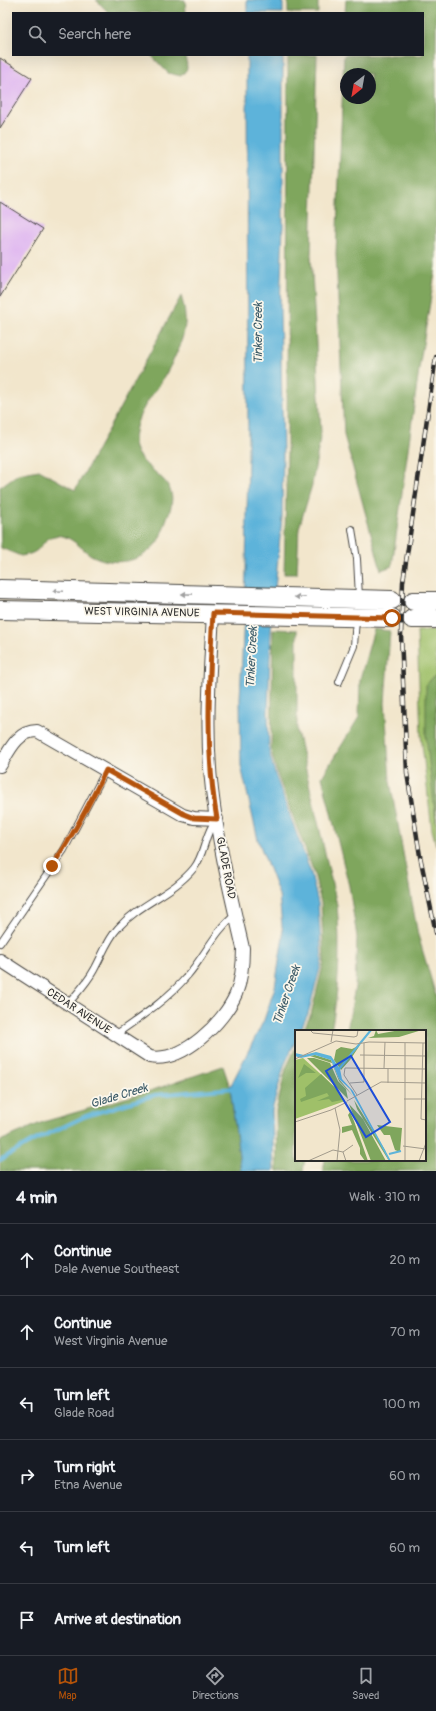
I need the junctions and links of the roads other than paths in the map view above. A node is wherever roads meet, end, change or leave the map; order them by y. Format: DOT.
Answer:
graph roads {
  1 [pos="352,529"];
  2 [pos="0,589"];
  3 [pos="359,599"];
  4 [pos="392,600"];
  5 [pos="413,601"];
  6 [pos="436,602"];
  7 [pos="0,610"];
  8 [pos="219,613"];
  9 [pos="356,617"];
  10 [pos="392,618"];
  11 [pos="412,619"];
  12 [pos="436,619"];
  13 [pos="339,682"];
  14 [pos="0,766"];
  15 [pos="106,770"];
  16 [pos="217,819"];
  17 [pos="235,915"];
  18 [pos="0,943"];
  19 [pos="0,960"];
  20 [pos="68,1004"];
  21 [pos="115,1035"];
  22 [pos="159,1059"];
  1 -- 3 [label="lane"];
  3 -- 2 [label="main road, WEST VIRGINIA AVENUE, one-way"];
  3 -- 4 [label="main road, WEST VIRGINIA AVENUE"];
  5 -- 6 [label="main road"];
  7 -- 8 [label="main road, WEST VIRGINIA AVENUE"];
  8 -- 9 [label="main road, WEST VIRGINIA AVENUE"];
  8 -- 16 [label="street, GLADE ROAD"];
  9 -- 10 [label="main road, WEST VIRGINIA AVENUE"];
  9 -- 13 [label="lane"];
  11 -- 12 [label="main road"];
  14 -- 15 [label="street"];
  15 -- 16 [label="street"];
  15 -- 18 [label="lane"];
  16 -- 17 [label="street, GLADE ROAD"];
  16 -- 20 [label="lane"];
  17 -- 21 [label="lane"];
  17 -- 22 [label="street, GLADE ROAD"];
  19 -- 20 [label="street, CEDAR AVENUE"];
  20 -- 21 [label="street, CEDAR AVENUE"];
  21 -- 22 [label="street, CEDAR AVENUE"];
}
